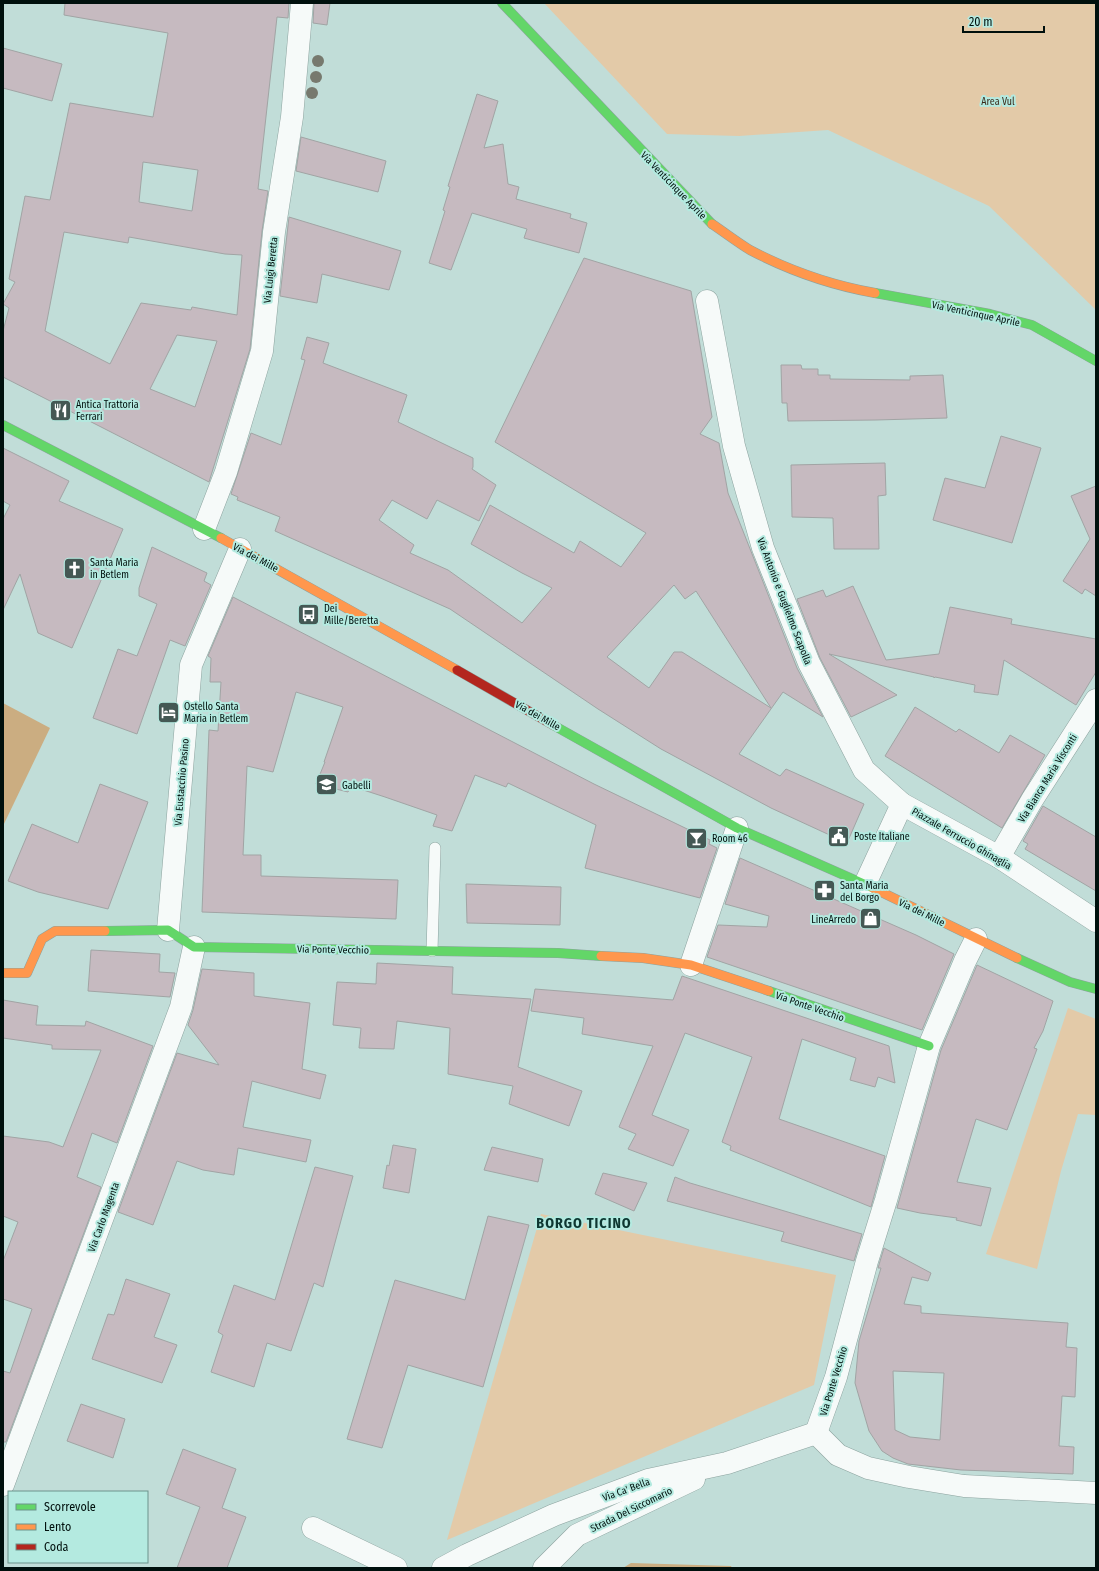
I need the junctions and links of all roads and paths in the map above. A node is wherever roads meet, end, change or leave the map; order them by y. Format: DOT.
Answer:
graph roads {
  1 [pos="302,3"];
  2 [pos="502,3"];
  3 [pos="708,301"];
  4 [pos="1096,361"];
  5 [pos="3,425"];
  6 [pos="204,529"];
  7 [pos="240,549"];
  8 [pos="1096,700"];
  9 [pos="902,804"];
  10 [pos="737,828"];
  11 [pos="436,848"];
  12 [pos="999,857"];
  13 [pos="865,884"];
  14 [pos="1096,921"];
  15 [pos="168,930"];
  16 [pos="976,939"];
  17 [pos="194,947"];
  18 [pos="432,951"];
  19 [pos="691,965"];
  20 [pos="3,973"];
  21 [pos="1083,986"];
  22 [pos="1096,990"];
  23 [pos="1096,995"];
  24 [pos="928,1046"];
  25 [pos="816,1434"];
  26 [pos="727,1463"];
  27 [pos="3,1485"];
  28 [pos="1096,1493"];
  29 [pos="313,1528"];
  30 [pos="396,1568"];
  31 [pos="444,1568"];
  32 [pos="544,1568"];
  1 -- 6 [label="street, Via Luigi Beretta"];
  2 -- 4 [label="street, Via Venticinque Aprile"];
  3 -- 9 [label="street, Via Antonio e Guglielmo Scapolla"];
  5 -- 6 [label="street, Via dei Mille"];
  6 -- 7 [label="street, Via dei Mille"];
  7 -- 10 [label="street, Via dei Mille"];
  7 -- 15 [label="street, Via Eustacchio Pasino"];
  8 -- 12 [label="street, Via Bianca Maria Visconti"];
  9 -- 12 [label="street, Piazzale Ferruccio Ghinaglia"];
  9 -- 13 [label="street, Piazzale Ferruccio Ghinaglia"];
  10 -- 13 [label="street, Via dei Mille"];
  10 -- 19 [label="street"];
  11 -- 18 [label="lane"];
  12 -- 14 [label="street, Piazzale Ferruccio Ghinaglia"];
  13 -- 16 [label="street, Via dei Mille"];
  15 -- 17 [label="street"];
  15 -- 20 [label="street"];
  16 -- 21 [label="street, Via dei Mille"];
  16 -- 24 [label="street, Via Ponte Vecchio"];
  17 -- 18 [label="street, Via Ponte Vecchio"];
  17 -- 27 [label="street, Via Carlo Magenta"];
  18 -- 19 [label="street, Via Ponte Vecchio"];
  19 -- 24 [label="street, Via Ponte Vecchio"];
  21 -- 22 [label="street, Via dei Mille"];
  21 -- 23 [label="street, Via dei Mille"];
  24 -- 25 [label="street, Via Ponte Vecchio"];
  25 -- 26 [label="street, Via Ca' Bella"];
  25 -- 28 [label="street"];
  26 -- 31 [label="street, Via Ca' Bella"];
  26 -- 32 [label="street, Strada Del Siccomario"];
  29 -- 30 [label="street"];
}
